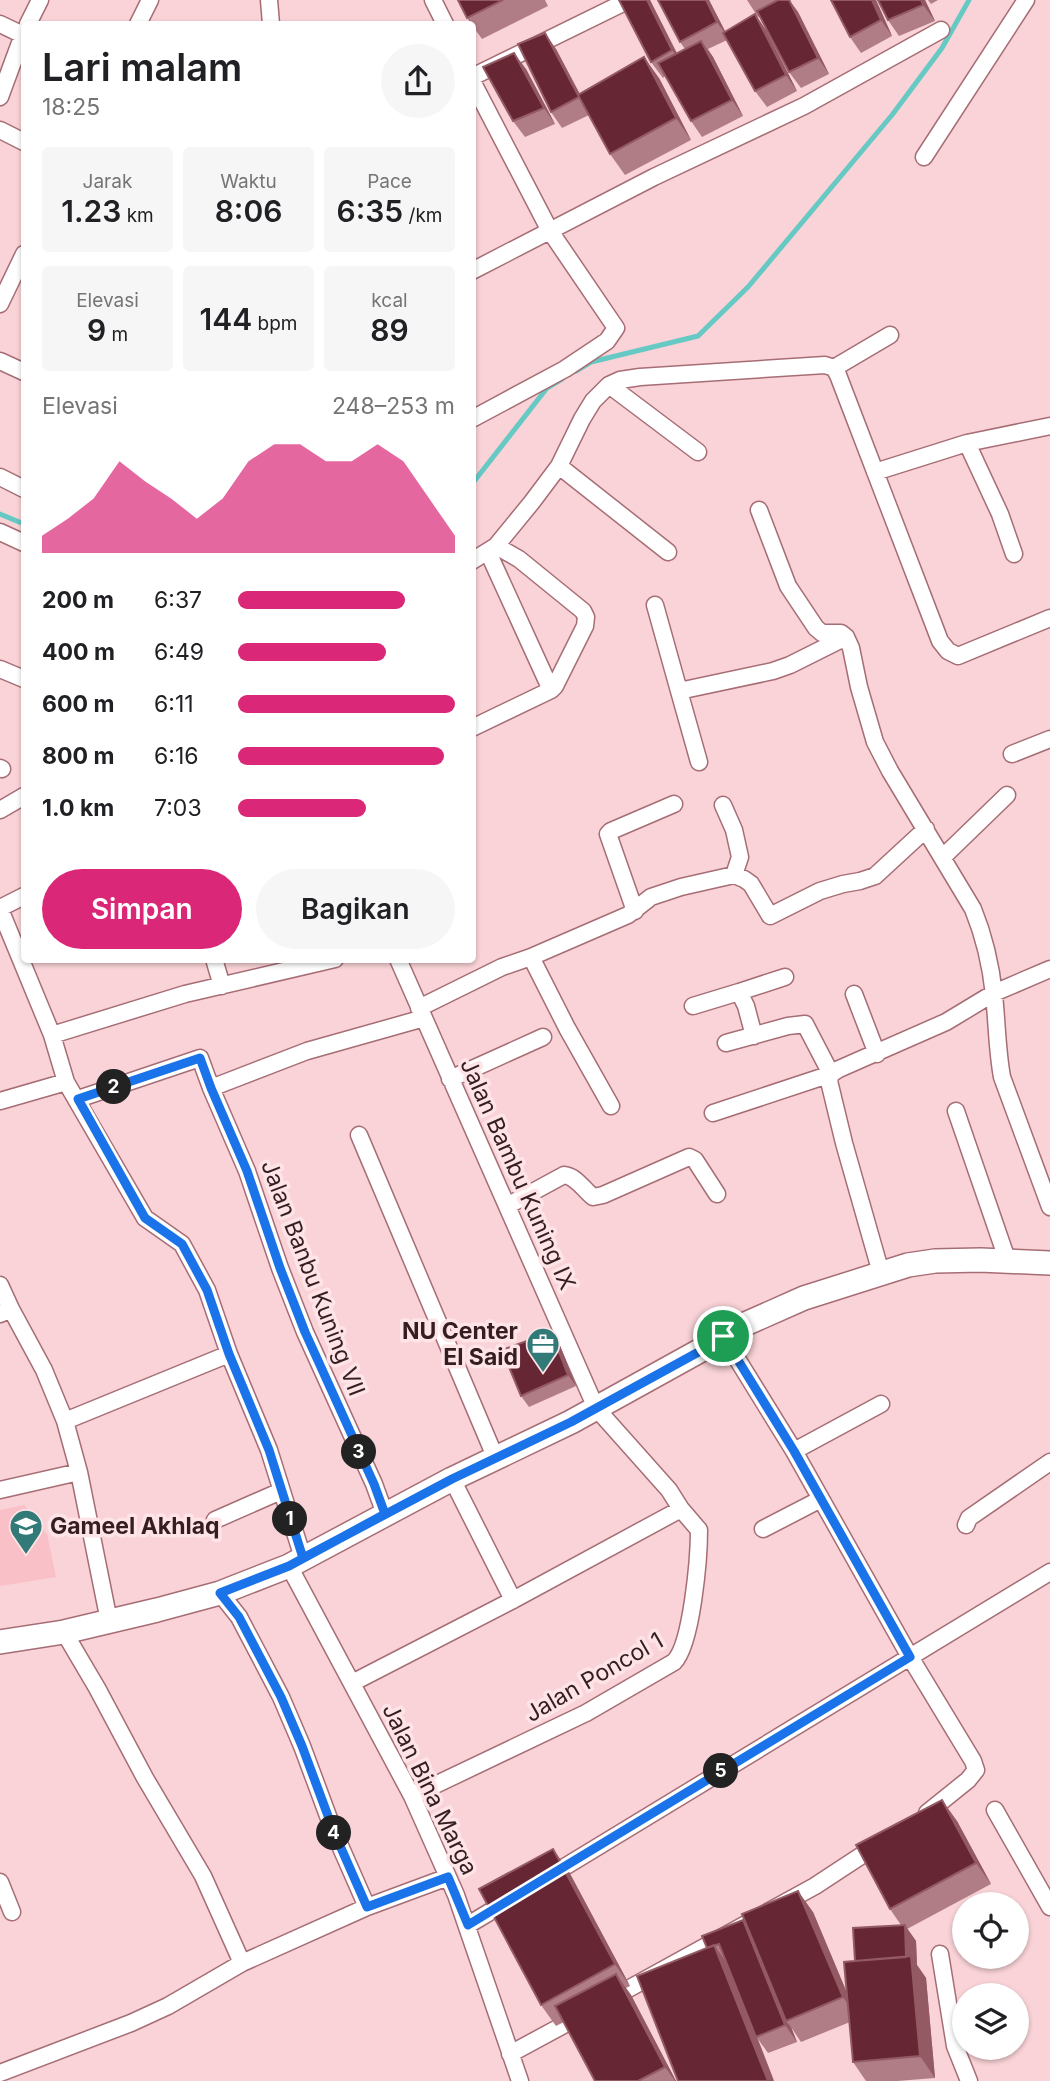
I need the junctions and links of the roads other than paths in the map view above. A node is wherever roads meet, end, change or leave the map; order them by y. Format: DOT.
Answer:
graph roads {
  1 [pos="40,0"];
  2 [pos="149,0"];
  3 [pos="269,0"];
  4 [pos="433,0"];
  5 [pos="629,0"];
  6 [pos="1026,0"];
  7 [pos="30,21"];
  8 [pos="139,21"];
  9 [pos="271,21"];
  10 [pos="444,21"];
  11 [pos="0,24"];
  12 [pos="21,29"];
  13 [pos="941,30"];
  14 [pos="21,41"];
  15 [pos="476,77"];
  16 [pos="476,87"];
  17 [pos="0,97"];
  18 [pos="0,130"];
  19 [pos="21,140"];
  20 [pos="924,157"];
  21 [pos="550,231"];
  22 [pos="21,260"];
  23 [pos="476,269"];
  24 [pos="0,304"];
  25 [pos="890,335"];
  26 [pos="0,361"];
  27 [pos="834,368"];
  28 [pos="21,371"];
  29 [pos="608,385"];
  30 [pos="476,417"];
  31 [pos="1050,426"];
  32 [pos="967,443"];
  33 [pos="698,452"];
  34 [pos="559,466"];
  35 [pos="875,472"];
  36 [pos="0,477"];
  37 [pos="21,488"];
  38 [pos="759,510"];
  39 [pos="0,532"];
  40 [pos="21,542"];
  41 [pos="492,549"];
  42 [pos="668,552"];
  43 [pos="1014,554"];
  44 [pos="476,559"];
  45 [pos="656,605"];
  46 [pos="1050,618"];
  47 [pos="846,637"];
  48 [pos="0,669"];
  49 [pos="21,678"];
  50 [pos="551,690"];
  51 [pos="679,691"];
  52 [pos="476,726"];
  53 [pos="1050,739"];
  54 [pos="1012,754"];
  55 [pos="699,762"];
  56 [pos="1007,795"];
  57 [pos="21,798"];
  58 [pos="674,804"];
  59 [pos="723,806"];
  60 [pos="0,810"];
  61 [pos="926,830"];
  62 [pos="943,858"];
  63 [pos="734,875"];
  64 [pos="21,898"];
  65 [pos="0,908"];
  66 [pos="635,911"];
  67 [pos="531,957"];
  68 [pos="21,959"];
  69 [pos="23,963"];
  70 [pos="216,963"];
  71 [pos="318,963"];
  72 [pos="399,963"];
  73 [pos="1050,969"];
  74 [pos="785,977"];
  75 [pos="222,986"];
  76 [pos="739,992"];
  77 [pos="994,993"];
  78 [pos="855,994"];
  79 [pos="693,1006"];
  80 [pos="421,1013"];
  81 [pos="52,1035"];
  82 [pos="543,1037"];
  83 [pos="754,1037"];
  84 [pos="726,1043"];
  85 [pos="877,1054"];
  86 [pos="831,1074"];
  87 [pos="450,1079"];
  88 [pos="66,1082"];
  89 [pos="211,1088"];
  90 [pos="78,1099"];
  91 [pos="0,1101"];
  92 [pos="611,1106"];
  93 [pos="956,1111"];
  94 [pos="713,1113"];
  95 [pos="359,1135"];
  96 [pos="717,1194"];
  97 [pos="507,1206"];
  98 [pos="1050,1207"];
  99 [pos="1008,1262"];
  100 [pos="1050,1263"];
  101 [pos="881,1273"];
  102 [pos="0,1285"];
  103 [pos="6,1312"];
  104 [pos="723,1336"];
  105 [pos="229,1354"];
  106 [pos="881,1404"];
  107 [pos="596,1408"];
  108 [pos="65,1421"];
  109 [pos="794,1451"];
  110 [pos="496,1459"];
  111 [pos="1050,1462"];
  112 [pos="79,1472"];
  113 [pos="452,1479"];
  114 [pos="0,1490"];
  115 [pos="282,1491"];
  116 [pos="821,1499"];
  117 [pos="681,1509"];
  118 [pos="385,1514"];
  119 [pos="215,1520"];
  120 [pos="696,1525"];
  121 [pos="966,1525"];
  122 [pos="763,1530"];
  123 [pos="296,1562"];
  124 [pos="1050,1572"];
  125 [pos="220,1593"];
  126 [pos="513,1600"];
  127 [pos="109,1621"];
  128 [pos="64,1632"];
  129 [pos="0,1642"];
  130 [pos="910,1657"];
  131 [pos="352,1683"];
  132 [pos="412,1796"];
  133 [pos="995,1810"];
  134 [pos="912,1823"];
  135 [pos="890,1838"];
  136 [pos="448,1877"];
  137 [pos="0,1882"];
  138 [pos="1050,1906"];
  139 [pos="367,1907"];
  140 [pos="12,1912"];
  141 [pos="468,1925"];
  142 [pos="940,1954"];
  143 [pos="242,1963"];
  144 [pos="510,2054"];
  145 [pos="0,2073"];
  146 [pos="520,2081"];
  147 [pos="969,2081"];
  1 -- 7 [label="street"];
  2 -- 8 [label="street"];
  3 -- 9 [label="street"];
  4 -- 10 [label="street"];
  5 -- 15 [label="street"];
  6 -- 20 [label="street"];
  11 -- 12 [label="street"];
  13 -- 21 [label="street"];
  14 -- 17 [label="street"];
  16 -- 21 [label="street"];
  18 -- 19 [label="street"];
  21 -- 23 [label="street"];
  21 -- 30 [label="street"];
  22 -- 24 [label="street"];
  25 -- 27 [label="street"];
  26 -- 28 [label="street"];
  27 -- 29 [label="street"];
  27 -- 35 [label="street"];
  29 -- 33 [label="street"];
  29 -- 34 [label="street"];
  31 -- 32 [label="street"];
  32 -- 35 [label="street"];
  32 -- 43 [label="street"];
  34 -- 41 [label="street"];
  34 -- 42 [label="street"];
  35 -- 46 [label="street"];
  36 -- 37 [label="street"];
  38 -- 47 [label="street"];
  39 -- 40 [label="street"];
  41 -- 44 [label="street"];
  41 -- 50 [label="street"];
  41 -- 50 [label="street"];
  45 -- 51 [label="street"];
  47 -- 51 [label="street"];
  47 -- 61 [label="street"];
  48 -- 49 [label="street"];
  50 -- 52 [label="street"];
  51 -- 55 [label="street"];
  53 -- 54 [label="street"];
  56 -- 62 [label="street"];
  57 -- 60 [label="street"];
  58 -- 66 [label="street"];
  59 -- 63 [label="street"];
  61 -- 62 [label="street"];
  61 -- 63 [label="street"];
  62 -- 77 [label="street"];
  63 -- 66 [label="street"];
  64 -- 65 [label="street"];
  65 -- 68 [label="street, Jalan Bina Marga"];
  66 -- 67 [label="street"];
  67 -- 80 [label="street"];
  67 -- 92 [label="street"];
  69 -- 81 [label="street, Jalan Bina Marga"];
  70 -- 75 [label="street"];
  71 -- 75 [label="street"];
  72 -- 80 [label="street, Jalan Bambu Kuning IX"];
  73 -- 77 [label="street"];
  74 -- 76 [label="street"];
  75 -- 81 [label="street"];
  76 -- 79 [label="street"];
  76 -- 83 [label="street"];
  77 -- 85 [label="street"];
  77 -- 98 [label="street"];
  78 -- 85 [label="street"];
  80 -- 87 [label="street, Jalan Bambu Kuning IX"];
  80 -- 89 [label="street"];
  81 -- 88 [label="street, Jalan Bina Marga"];
  82 -- 87 [label="street"];
  83 -- 84 [label="street"];
  83 -- 86 [label="street"];
  85 -- 86 [label="street"];
  86 -- 94 [label="street"];
  86 -- 101 [label="street"];
  87 -- 97 [label="street, Jalan Bambu Kuning IX"];
  88 -- 90 [label="street, Jalan Bina Marga"];
  88 -- 91 [label="street"];
  89 -- 90 [label="street, Jalan Banbu Kuning VII"];
  89 -- 118 [label="street, Jalan Banbu Kuning VII"];
  90 -- 105 [label="street, Jalan Bina Marga"];
  93 -- 99 [label="street"];
  95 -- 110 [label="street"];
  96 -- 97 [label="street"];
  97 -- 107 [label="street, Jalan Bambu Kuning IX"];
  99 -- 100 [label="street"];
  99 -- 101 [label="street"];
  101 -- 104 [label="street"];
  102 -- 103 [label="street"];
  103 -- 108 [label="street"];
  104 -- 107 [label="street"];
  104 -- 109 [label="street"];
  105 -- 108 [label="street"];
  105 -- 115 [label="street, Jalan Bina Marga"];
  106 -- 109 [label="street"];
  107 -- 110 [label="street"];
  107 -- 117 [label="street, Jalan Bambu Kuning IX"];
  108 -- 112 [label="street"];
  109 -- 116 [label="street"];
  110 -- 113 [label="street"];
  111 -- 121 [label="street"];
  112 -- 114 [label="street"];
  112 -- 127 [label="street"];
  113 -- 118 [label="street"];
  113 -- 126 [label="street"];
  115 -- 119 [label="street"];
  115 -- 123 [label="street, Jalan Bina Marga"];
  116 -- 122 [label="street"];
  116 -- 130 [label="street"];
  117 -- 120 [label="street, Jalan Bambu Kuning IX"];
  117 -- 126 [label="street"];
  118 -- 123 [label="street"];
  120 -- 132 [label="street, Jalan Poncol 1"];
  123 -- 125 [label="street"];
  123 -- 131 [label="street, Jalan Bina Marga"];
  124 -- 130 [label="street"];
  125 -- 127 [label="street"];
  125 -- 139 [label="street"];
  126 -- 131 [label="street"];
  127 -- 128 [label="street"];
  128 -- 129 [label="street"];
  128 -- 143 [label="street"];
  130 -- 134 [label="street"];
  130 -- 141 [label="street"];
  131 -- 132 [label="street, Jalan Bina Marga"];
  132 -- 136 [label="street, Jalan Bina Marga"];
  133 -- 138 [label="street"];
  135 -- 144 [label="street"];
  136 -- 139 [label="street"];
  136 -- 141 [label="street, Jalan Bina Marga"];
  137 -- 140 [label="street"];
  139 -- 143 [label="street"];
  141 -- 144 [label="street, Jalan Bina Marga"];
  142 -- 147 [label="street"];
  143 -- 145 [label="street"];
  144 -- 146 [label="street, Jalan Bina Marga"];
}
